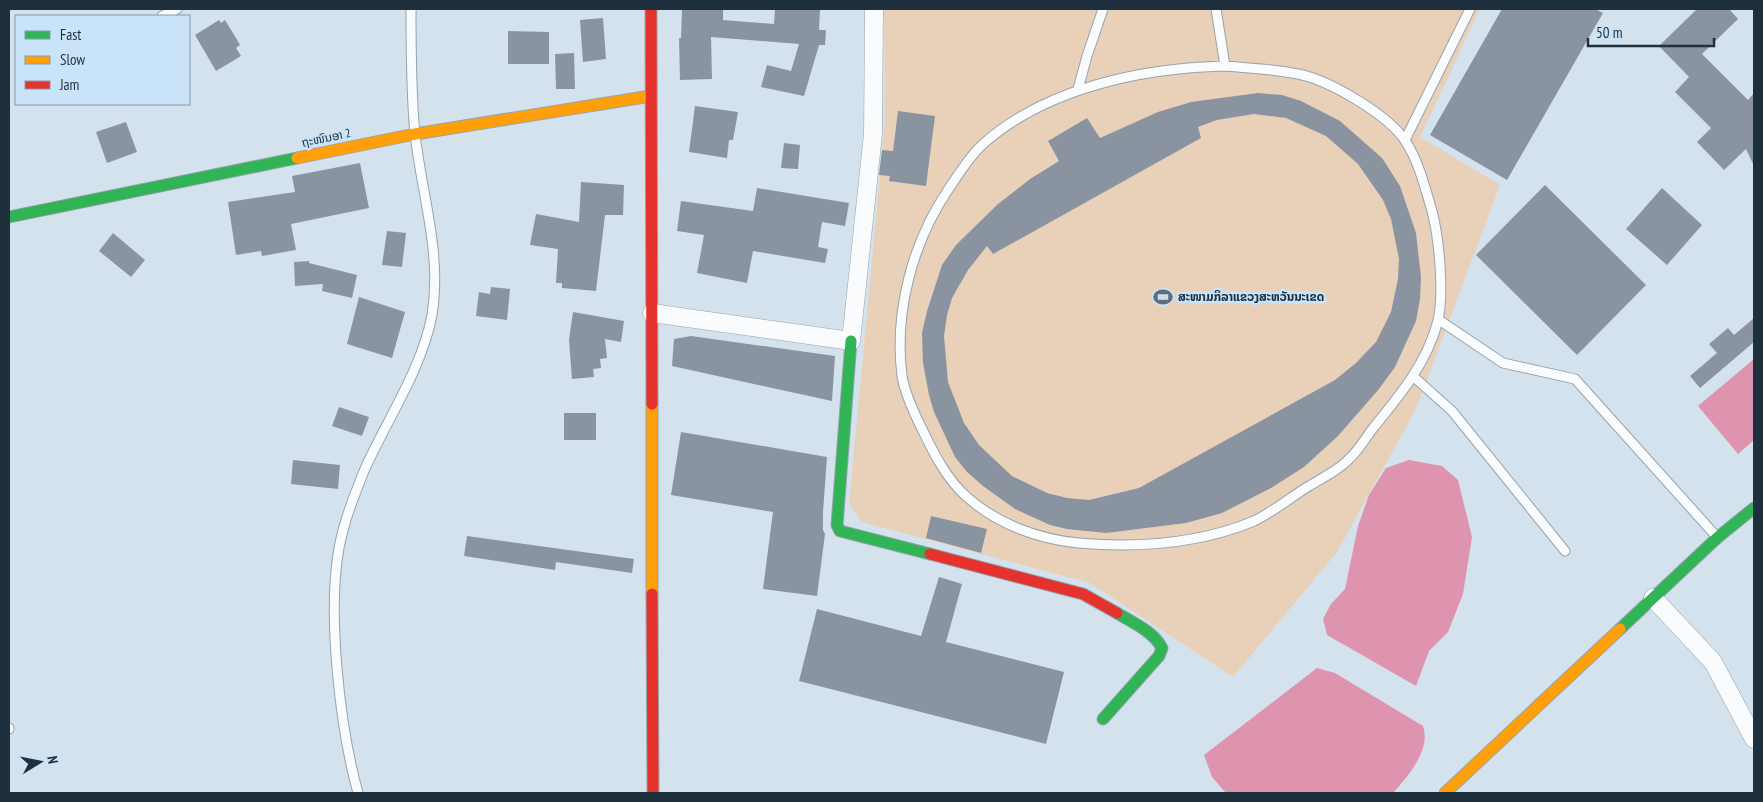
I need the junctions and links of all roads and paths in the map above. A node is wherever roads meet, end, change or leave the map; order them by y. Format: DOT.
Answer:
graph roads {
  1 [pos="177,9"];
  2 [pos="411,9"];
  3 [pos="651,9"];
  4 [pos="874,9"];
  5 [pos="1103,9"];
  6 [pos="1216,9"];
  7 [pos="1470,9"];
  8 [pos="164,15"];
  9 [pos="1225,66"];
  10 [pos="1078,89"];
  11 [pos="651,96"];
  12 [pos="415,134"];
  13 [pos="1405,140"];
  14 [pos="9,217"];
  15 [pos="652,313"];
  16 [pos="1438,320"];
  17 [pos="851,341"];
  18 [pos="1414,376"];
  19 [pos="1754,508"];
  20 [pos="1717,538"];
  21 [pos="1565,551"];
  22 [pos="1653,598"];
  23 [pos="1103,719"];
  24 [pos="1754,739"];
  25 [pos="358,793"];
  26 [pos="653,793"];
  27 [pos="1445,793"];
  1 -- 8 [label="lane"];
  2 -- 12 [label="lane"];
  3 -- 11 [label="street"];
  4 -- 17 [label="street"];
  5 -- 10 [label="lane"];
  6 -- 9 [label="lane"];
  7 -- 13 [label="lane"];
  9 -- 10 [label="lane"];
  9 -- 13 [label="lane"];
  10 -- 18 [label="lane"];
  11 -- 12 [label="street, ຖະໜົນອາ 2"];
  11 -- 15 [label="street"];
  12 -- 14 [label="street, ຖະໜົນອາ 2"];
  12 -- 25 [label="lane"];
  13 -- 16 [label="lane"];
  15 -- 17 [label="street"];
  15 -- 26 [label="street"];
  16 -- 18 [label="lane"];
  16 -- 20 [label="lane"];
  17 -- 23 [label="street"];
  18 -- 21 [label="lane"];
  19 -- 20 [label="street"];
  20 -- 22 [label="street"];
  22 -- 24 [label="street"];
  22 -- 27 [label="street"];
}
